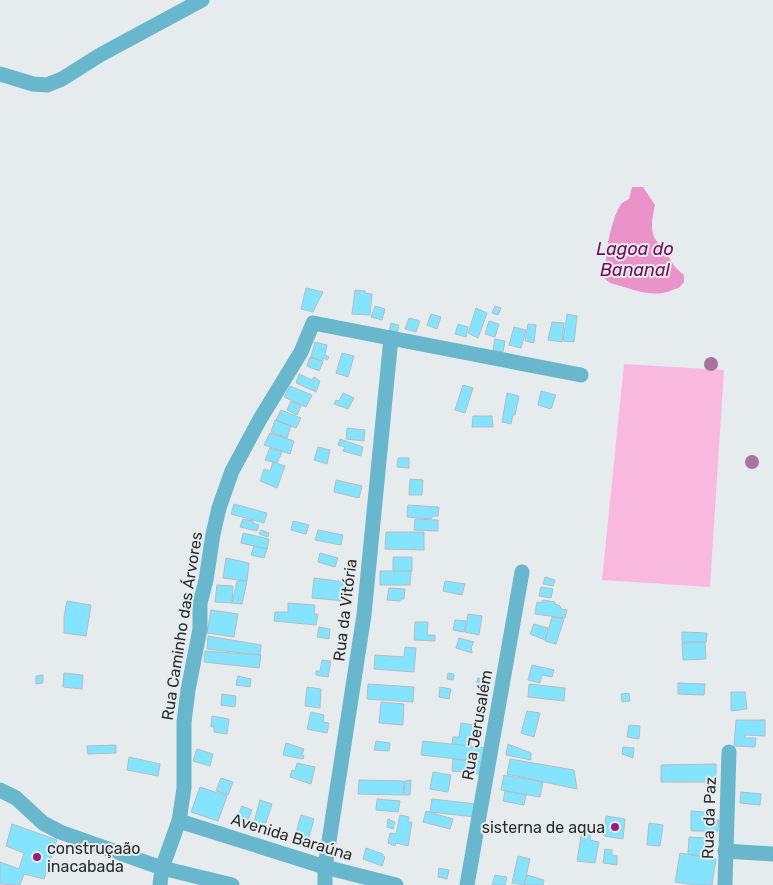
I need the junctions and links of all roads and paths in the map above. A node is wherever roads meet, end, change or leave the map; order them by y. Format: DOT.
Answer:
graph roads {
  1 [pos="202,0"];
  2 [pos="0,74"];
  3 [pos="391,338"];
  4 [pos="582,375"];
  5 [pos="522,572"];
  6 [pos="729,752"];
  7 [pos="0,790"];
  8 [pos="179,820"];
  9 [pos="725,851"];
  10 [pos="773,854"];
  11 [pos="325,867"];
  12 [pos="162,868"];
  13 [pos="160,885"];
  14 [pos="232,885"];
  15 [pos="325,885"];
  16 [pos="396,885"];
  17 [pos="467,885"];
  18 [pos="725,885"];
  1 -- 2 [label="street"];
  3 -- 4 [label="street, Rua Caminho das Árvores"];
  3 -- 8 [label="street, Rua Caminho das Árvores"];
  3 -- 11 [label="street, Rua da Vitória"];
  5 -- 17 [label="street, Rua Jerusalém"];
  6 -- 9 [label="street, Rua da Paz"];
  7 -- 12 [label="street"];
  8 -- 11 [label="street, Avenida Baraúna"];
  8 -- 12 [label="street, Rua Caminho das Árvores"];
  9 -- 10 [label="street"];
  9 -- 18 [label="street, Rua da Paz"];
  11 -- 15 [label="street, Rua da Vitória"];
  11 -- 16 [label="street, Avenida Baraúna"];
  12 -- 13 [label="street, Rua Caminho das Árvores"];
  12 -- 14 [label="street"];
}
